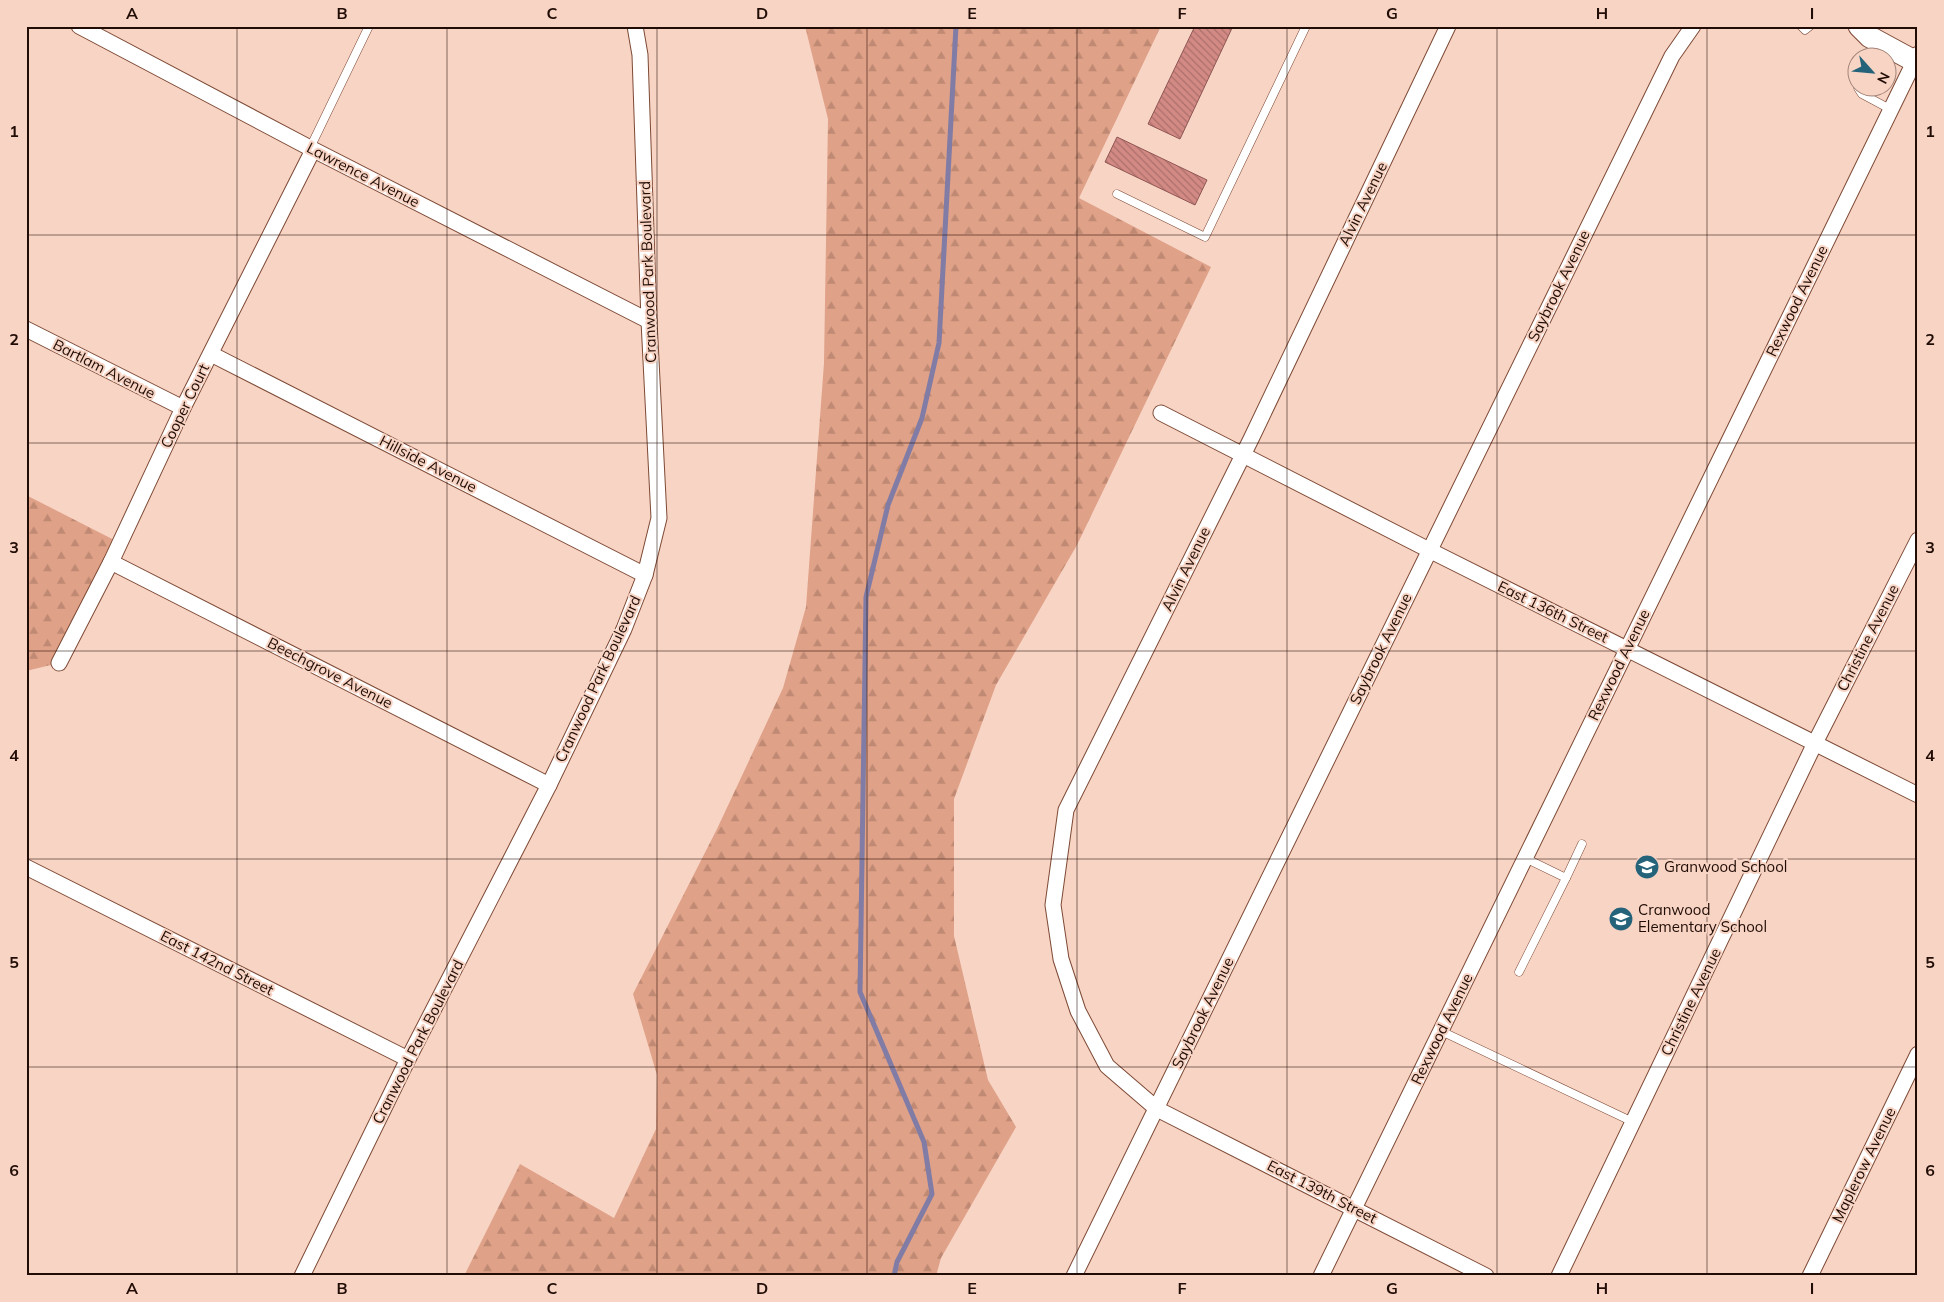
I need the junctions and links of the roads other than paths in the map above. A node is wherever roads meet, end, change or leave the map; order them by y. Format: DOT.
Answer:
graph roads {
  1 [pos="79,26"];
  2 [pos="369,26"];
  3 [pos="635,26"];
  4 [pos="1306,26"];
  5 [pos="1448,26"];
  6 [pos="1693,26"];
  7 [pos="1802,26"];
  8 [pos="1810,26"];
  9 [pos="1859,26"];
  10 [pos="1872,48"];
  11 [pos="1896,54"];
  12 [pos="1916,59"];
  13 [pos="1869,98"];
  14 [pos="1890,109"];
  15 [pos="312,149"];
  16 [pos="1118,194"];
  17 [pos="649,321"];
  18 [pos="26,329"];
  19 [pos="210,354"];
  20 [pos="183,408"];
  21 [pos="1161,413"];
  22 [pos="1243,454"];
  23 [pos="1918,540"];
  24 [pos="1429,550"];
  25 [pos="111,562"];
  26 [pos="645,575"];
  27 [pos="1627,648"];
  28 [pos="59,663"];
  29 [pos="1815,742"];
  30 [pos="549,784"];
  31 [pos="1918,795"];
  32 [pos="1582,844"];
  33 [pos="1525,858"];
  34 [pos="26,867"];
  35 [pos="1566,878"];
  36 [pos="1519,972"];
  37 [pos="1441,1031"];
  38 [pos="1918,1054"];
  39 [pos="408,1059"];
  40 [pos="1157,1109"];
  41 [pos="1633,1122"];
  42 [pos="1355,1209"];
  43 [pos="302,1276"];
  44 [pos="1074,1276"];
  45 [pos="1321,1276"];
  46 [pos="1486,1276"];
  47 [pos="1559,1276"];
  48 [pos="1810,1276"];
  1 -- 15 [label="street, Lawrence Avenue"];
  2 -- 15 [label="lane"];
  3 -- 17 [label="street, Cranwood Park Boulevard"];
  4 -- 16 [label="lane"];
  5 -- 22 [label="street, Alvin Avenue"];
  6 -- 24 [label="street, Saybrook Avenue"];
  7 -- 8 [label="lane"];
  9 -- 10 [label="street"];
  11 -- 12 [label="street"];
  12 -- 14 [label="street, Rexwood Avenue"];
  13 -- 14 [label="lane"];
  14 -- 27 [label="street, Rexwood Avenue"];
  15 -- 17 [label="street, Lawrence Avenue"];
  15 -- 19 [label="street, Cooper Court"];
  17 -- 26 [label="street, Cranwood Park Boulevard"];
  18 -- 20 [label="street, Bartlam Avenue"];
  19 -- 20 [label="street, Cooper Court"];
  19 -- 26 [label="street, Hillside Avenue"];
  20 -- 25 [label="street, Cooper Court"];
  21 -- 22 [label="street, East 136th Street"];
  22 -- 24 [label="street, East 136th Street"];
  22 -- 40 [label="street, Alvin Avenue"];
  23 -- 29 [label="street, Christine Avenue"];
  24 -- 27 [label="street, East 136th Street"];
  24 -- 40 [label="street, Saybrook Avenue"];
  25 -- 28 [label="street, Cooper Court"];
  25 -- 30 [label="street, Beechgrove Avenue"];
  26 -- 30 [label="street, Cranwood Park Boulevard"];
  27 -- 29 [label="street, East 136th Street"];
  27 -- 33 [label="street, Rexwood Avenue"];
  29 -- 31 [label="street, East 136th Street"];
  29 -- 41 [label="street, Christine Avenue"];
  30 -- 39 [label="street, Cranwood Park Boulevard"];
  32 -- 35 [label="lane"];
  33 -- 35 [label="lane"];
  33 -- 37 [label="street, Rexwood Avenue"];
  34 -- 39 [label="street, East 142nd Street"];
  35 -- 36 [label="lane"];
  37 -- 41 [label="lane"];
  37 -- 42 [label="street, Rexwood Avenue"];
  38 -- 48 [label="street, Maplerow Avenue"];
  39 -- 43 [label="street, Cranwood Park Boulevard"];
  40 -- 42 [label="street, East 139th Street"];
  40 -- 44 [label="street, Saybrook Avenue"];
  41 -- 47 [label="street, Christine Avenue"];
  42 -- 45 [label="street, Rexwood Avenue"];
  42 -- 46 [label="street, East 139th Street"];
}
